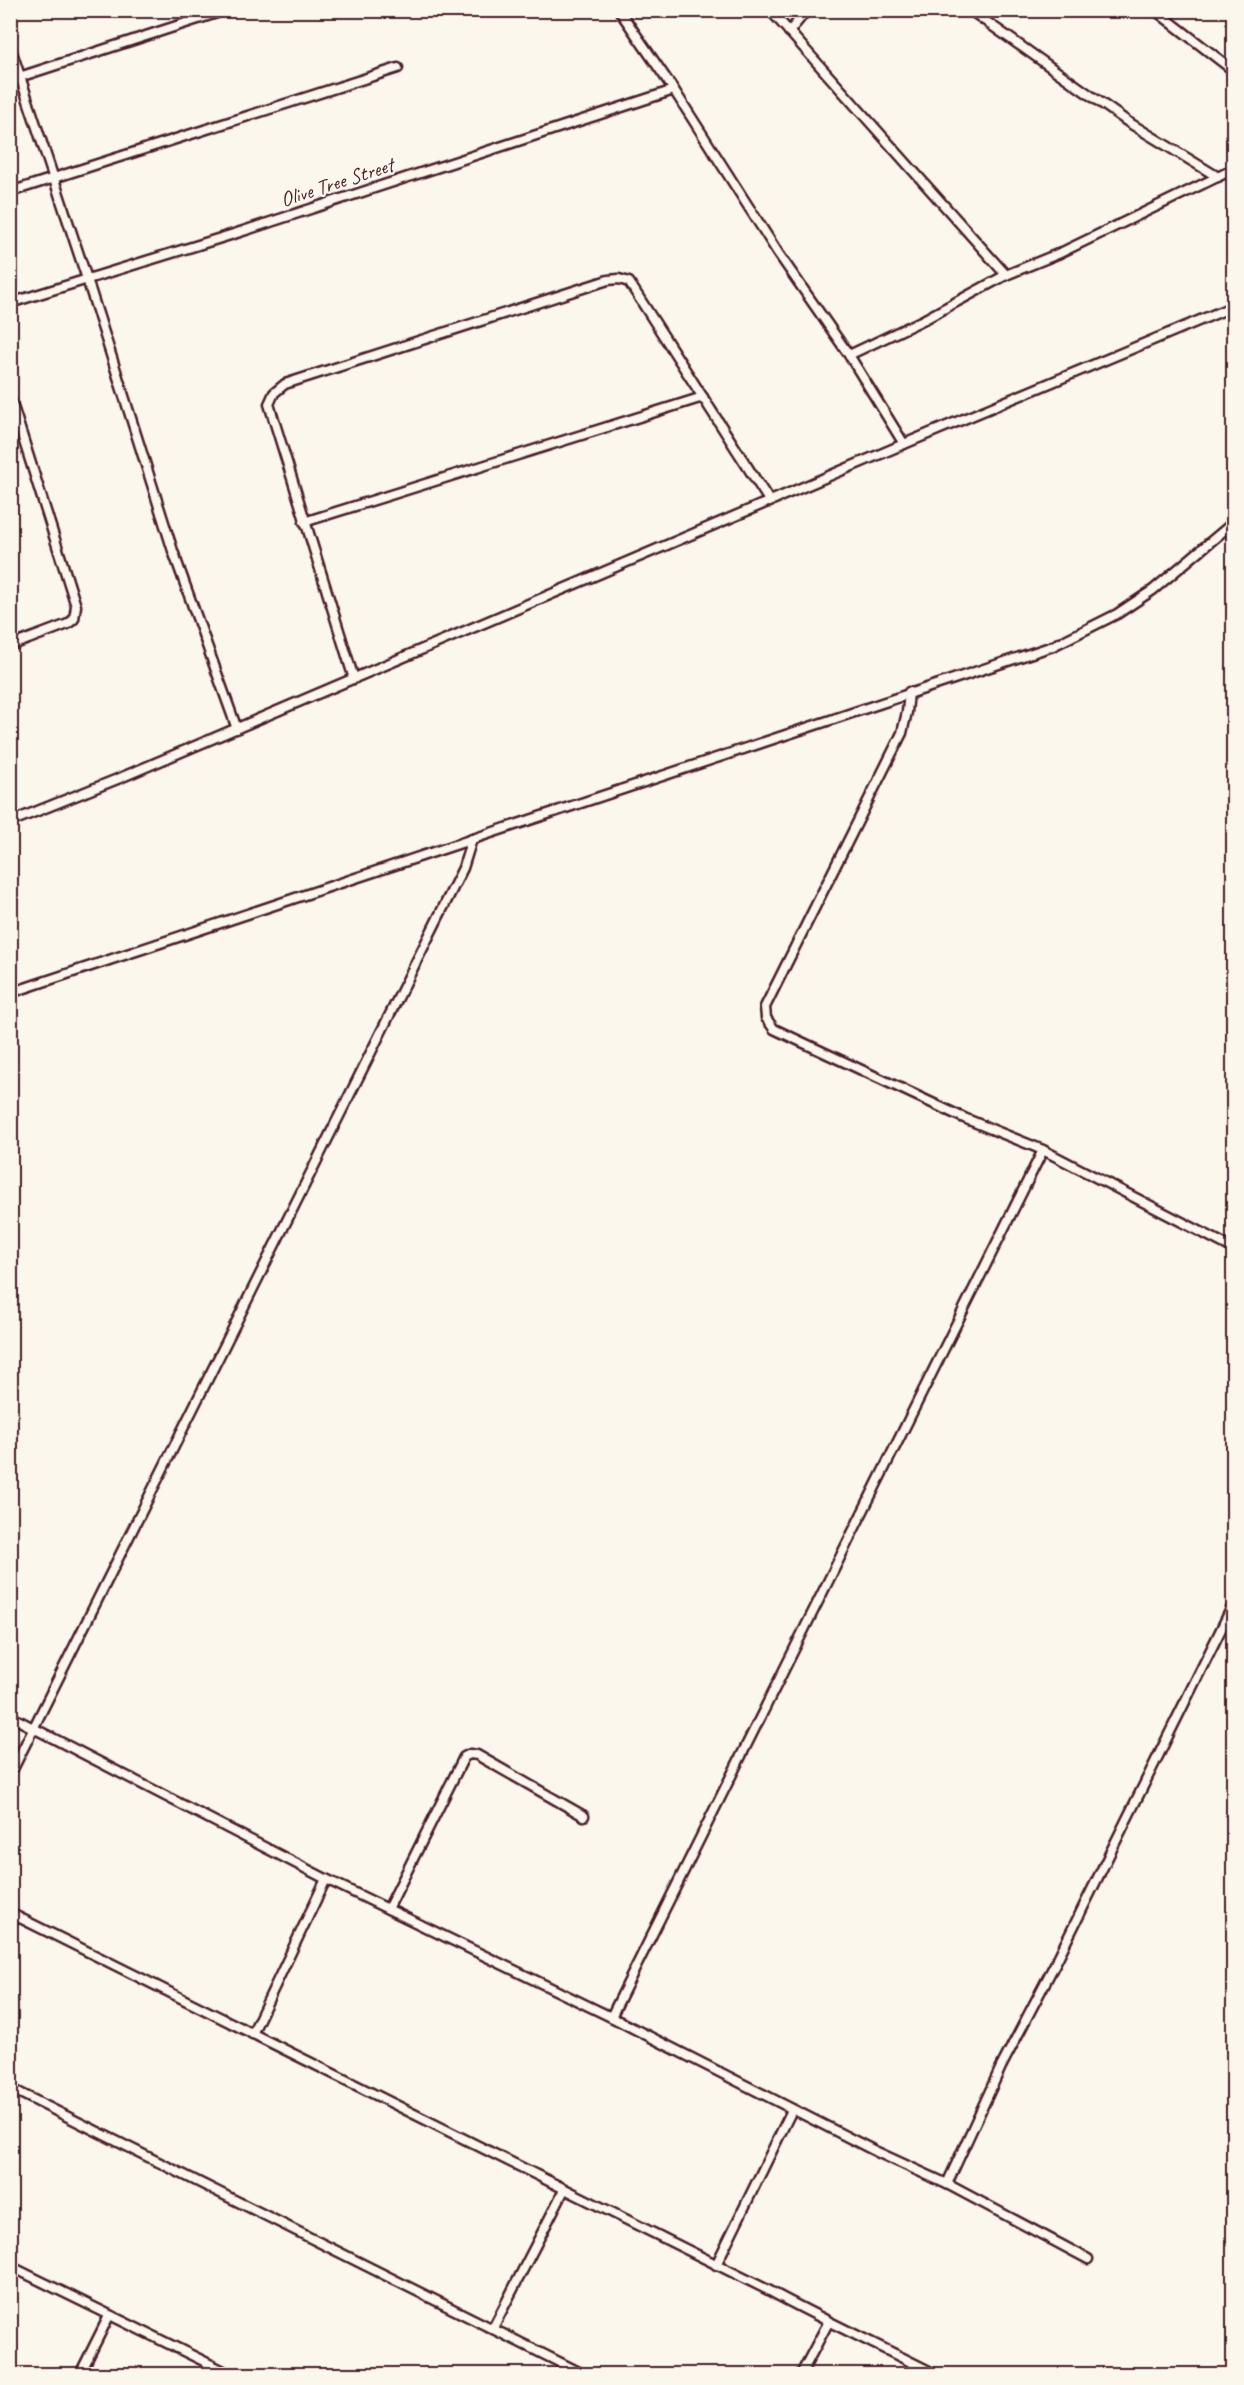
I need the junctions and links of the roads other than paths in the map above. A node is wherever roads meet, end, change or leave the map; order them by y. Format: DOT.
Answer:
graph roads {
  1 [pos="226,10"];
  2 [pos="619,10"];
  3 [pos="770,10"];
  4 [pos="807,10"];
  5 [pos="970,10"];
  6 [pos="1155,10"];
  7 [pos="789,32"];
  8 [pos="10,46"];
  9 [pos="398,68"];
  10 [pos="1233,71"];
  11 [pos="20,77"];
  12 [pos="10,80"];
  13 [pos="674,90"];
  14 [pos="1233,169"];
  15 [pos="1218,177"];
  16 [pos="52,178"];
  17 [pos="10,192"];
  18 [pos="1006,275"];
  19 [pos="87,279"];
  20 [pos="10,303"];
  21 [pos="1233,306"];
  22 [pos="849,355"];
  23 [pos="10,397"];
  24 [pos="703,397"];
  25 [pos="904,444"];
  26 [pos="770,502"];
  27 [pos="304,522"];
  28 [pos="1233,522"];
  29 [pos="10,646"];
  30 [pos="354,679"];
  31 [pos="909,692"];
  32 [pos="237,729"];
  33 [pos="10,822"];
  34 [pos="472,839"];
  35 [pos="10,993"];
  36 [pos="1043,1150"];
  37 [pos="1233,1249"];
  38 [pos="1233,1603"];
  39 [pos="10,1716"];
  40 [pos="34,1727"];
  41 [pos="10,1775"];
  42 [pos="584,1816"];
  43 [pos="326,1879"];
  44 [pos="388,1909"];
  45 [pos="10,1913"];
  46 [pos="611,2017"];
  47 [pos="252,2034"];
  48 [pos="10,2088"];
  49 [pos="792,2110"];
  50 [pos="947,2184"];
  51 [pos="564,2190"];
  52 [pos="1088,2259"];
  53 [pos="716,2265"];
  54 [pos="10,2266"];
  55 [pos="109,2316"];
  56 [pos="828,2323"];
  57 [pos="493,2328"];
  58 [pos="80,2374"];
  59 [pos="230,2374"];
  60 [pos="583,2374"];
  61 [pos="801,2374"];
  62 [pos="935,2374"];
  1 -- 11 [label="street"];
  2 -- 13 [label="street"];
  3 -- 7 [label="street"];
  4 -- 7 [label="street"];
  5 -- 15 [label="street"];
  6 -- 10 [label="street"];
  7 -- 18 [label="street"];
  8 -- 11 [label="street"];
  9 -- 16 [label="street"];
  11 -- 12 [label="street"];
  11 -- 16 [label="street"];
  13 -- 19 [label="street, Olive Tree Street"];
  13 -- 22 [label="street"];
  14 -- 15 [label="street"];
  15 -- 18 [label="street"];
  16 -- 17 [label="street"];
  16 -- 19 [label="street"];
  18 -- 22 [label="street"];
  19 -- 20 [label="street, Olive Tree Street"];
  19 -- 32 [label="street"];
  21 -- 25 [label="street"];
  22 -- 25 [label="street"];
  23 -- 29 [label="street"];
  24 -- 26 [label="street"];
  24 -- 27 [label="street"];
  24 -- 27 [label="street"];
  25 -- 26 [label="street"];
  26 -- 30 [label="street"];
  27 -- 30 [label="street"];
  28 -- 31 [label="street"];
  30 -- 32 [label="street"];
  31 -- 34 [label="street"];
  31 -- 36 [label="street"];
  32 -- 33 [label="street"];
  34 -- 35 [label="street"];
  34 -- 40 [label="street"];
  36 -- 37 [label="street"];
  36 -- 46 [label="street"];
  38 -- 50 [label="street"];
  39 -- 40 [label="street"];
  40 -- 41 [label="street"];
  40 -- 43 [label="street"];
  42 -- 44 [label="street"];
  43 -- 44 [label="street"];
  43 -- 47 [label="street"];
  44 -- 46 [label="street"];
  45 -- 47 [label="street"];
  46 -- 49 [label="street"];
  47 -- 51 [label="street"];
  48 -- 57 [label="street"];
  49 -- 50 [label="street"];
  49 -- 53 [label="street"];
  50 -- 52 [label="street"];
  51 -- 53 [label="street"];
  51 -- 57 [label="street"];
  53 -- 56 [label="street"];
  54 -- 55 [label="street"];
  55 -- 58 [label="street"];
  55 -- 59 [label="street"];
  56 -- 61 [label="street"];
  56 -- 62 [label="street"];
  57 -- 60 [label="street"];
}
